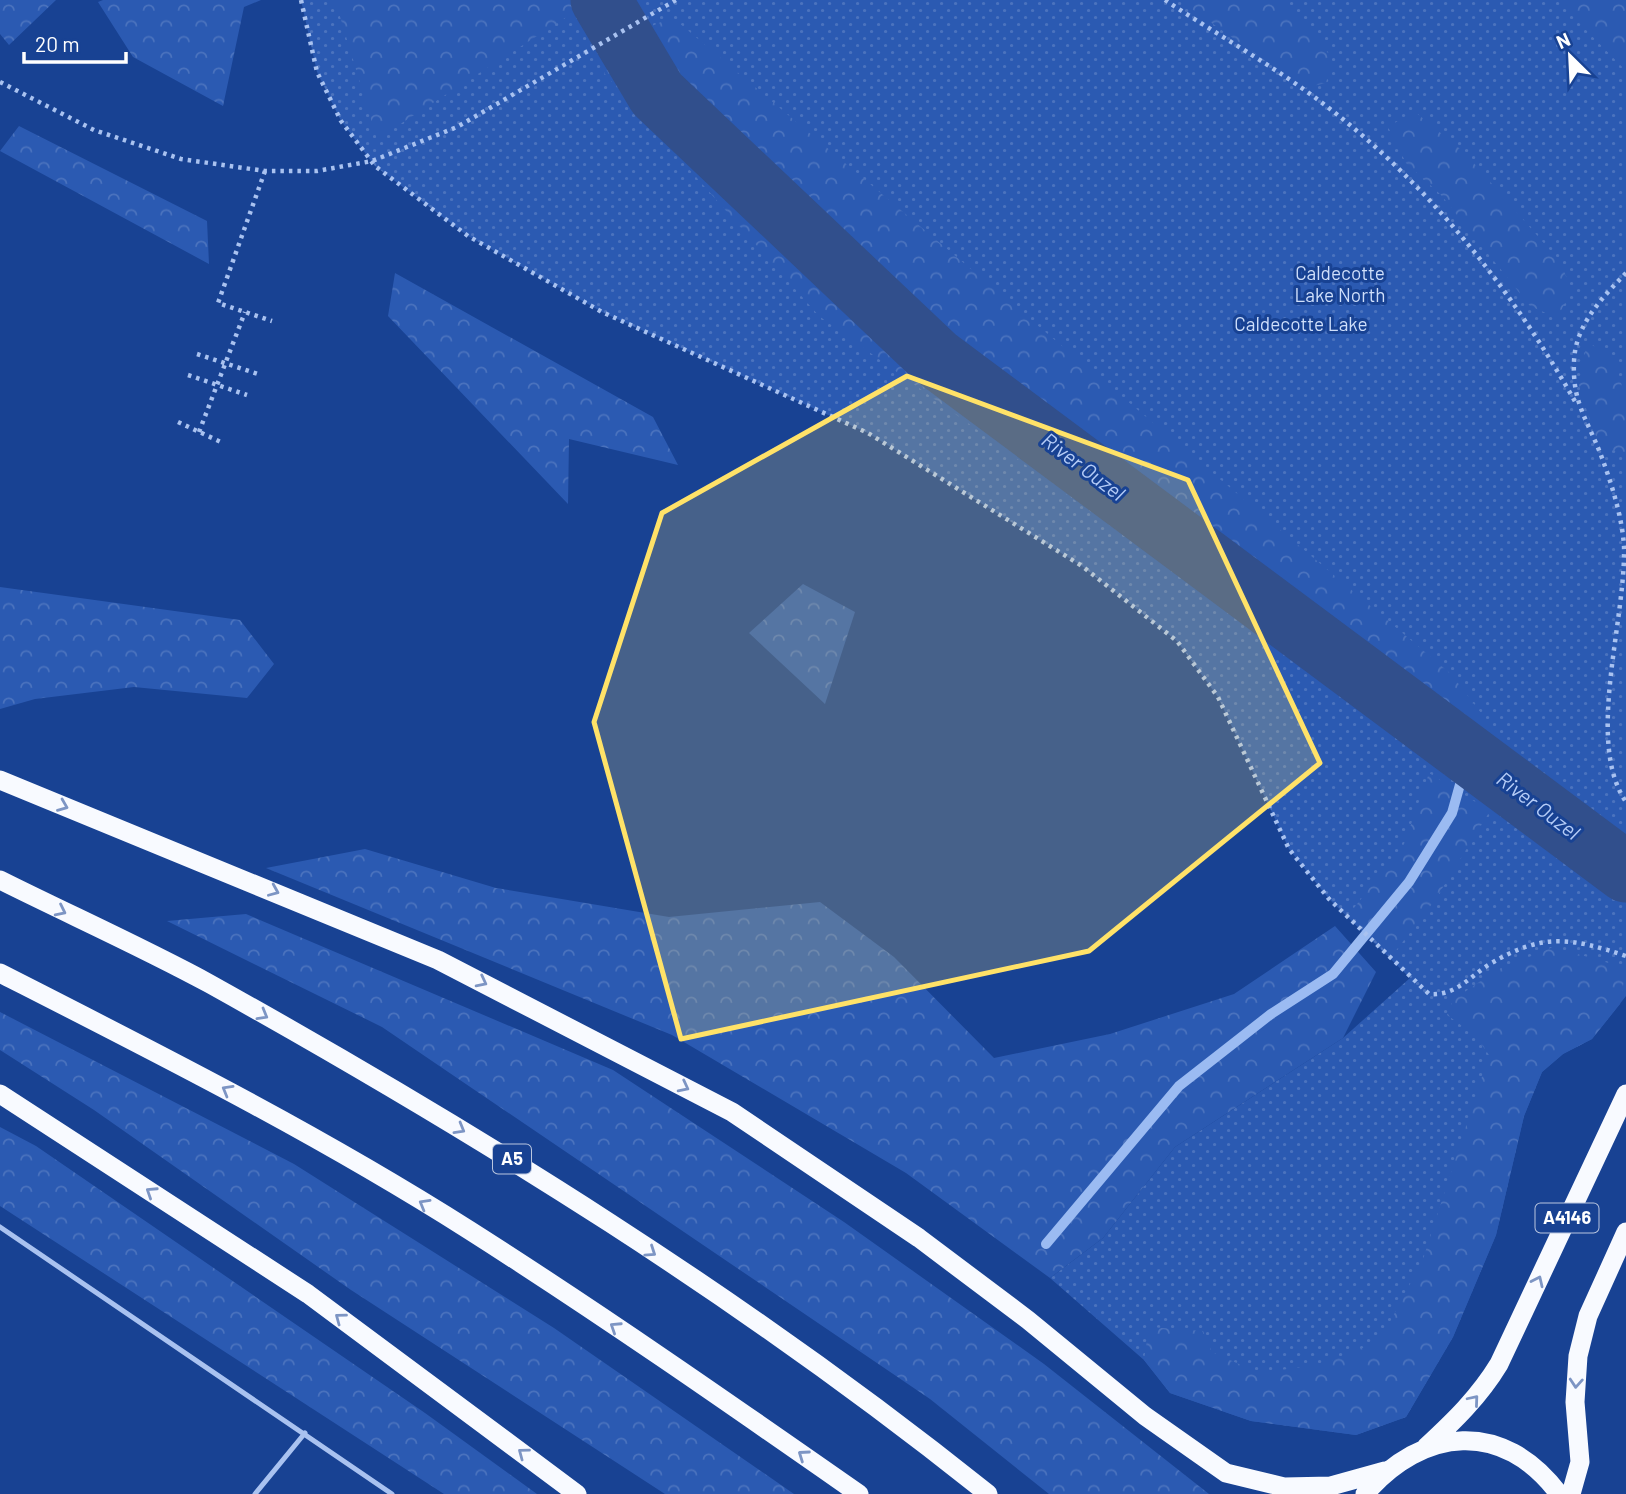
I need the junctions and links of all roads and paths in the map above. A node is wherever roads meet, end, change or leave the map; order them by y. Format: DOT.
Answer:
graph roads {
  1 [pos="302,0"];
  2 [pos="676,0"];
  3 [pos="1165,0"];
  4 [pos="0,82"];
  5 [pos="372,161"];
  6 [pos="265,171"];
  7 [pos="1626,273"];
  8 [pos="245,312"];
  9 [pos="272,321"];
  10 [pos="197,354"];
  11 [pos="226,364"];
  12 [pos="188,374"];
  13 [pos="258,374"];
  14 [pos="218,385"];
  15 [pos="247,395"];
  16 [pos="1577,405"];
  17 [pos="178,422"];
  18 [pos="198,432"];
  19 [pos="223,443"];
  20 [pos="0,780"];
  21 [pos="1626,802"];
  22 [pos="0,880"];
  23 [pos="1626,956"];
  24 [pos="0,973"];
  25 [pos="0,1094"];
  26 [pos="1626,1094"];
  27 [pos="0,1227"];
  28 [pos="1626,1232"];
  29 [pos="305,1433"];
  30 [pos="1426,1447"];
  31 [pos="1385,1471"];
  32 [pos="255,1494"];
  33 [pos="392,1494"];
  34 [pos="577,1494"];
  35 [pos="859,1494"];
  36 [pos="988,1494"];
  37 [pos="1365,1494"];
  38 [pos="1559,1494"];
  39 [pos="1571,1494"];
  1 -- 5 [label="path"];
  2 -- 5 [label="path"];
  3 -- 16 [label="path"];
  4 -- 6 [label="path"];
  5 -- 6 [label="path"];
  5 -- 23 [label="path"];
  6 -- 8 [label="path"];
  7 -- 16 [label="path"];
  8 -- 9 [label="path"];
  8 -- 11 [label="path"];
  10 -- 11 [label="path"];
  11 -- 13 [label="path"];
  11 -- 14 [label="path"];
  12 -- 14 [label="path"];
  14 -- 15 [label="path"];
  14 -- 18 [label="path"];
  16 -- 21 [label="path"];
  17 -- 18 [label="path"];
  18 -- 19 [label="path"];
  20 -- 31 [label="highway, one-way"];
  22 -- 36 [label="highway, A5, one-way"];
  35 -- 24 [label="highway, one-way"];
  34 -- 25 [label="highway, one-way"];
  30 -- 26 [label="highway, A4146, one-way"];
  27 -- 29 [label="lane"];
  28 -- 39 [label="highway, A4146, one-way"];
  29 -- 32 [label="lane"];
  29 -- 33 [label="lane"];
  30 -- 31 [label="highway"];
  30 -- 38 [label="highway"];
  31 -- 37 [label="highway"];
}
